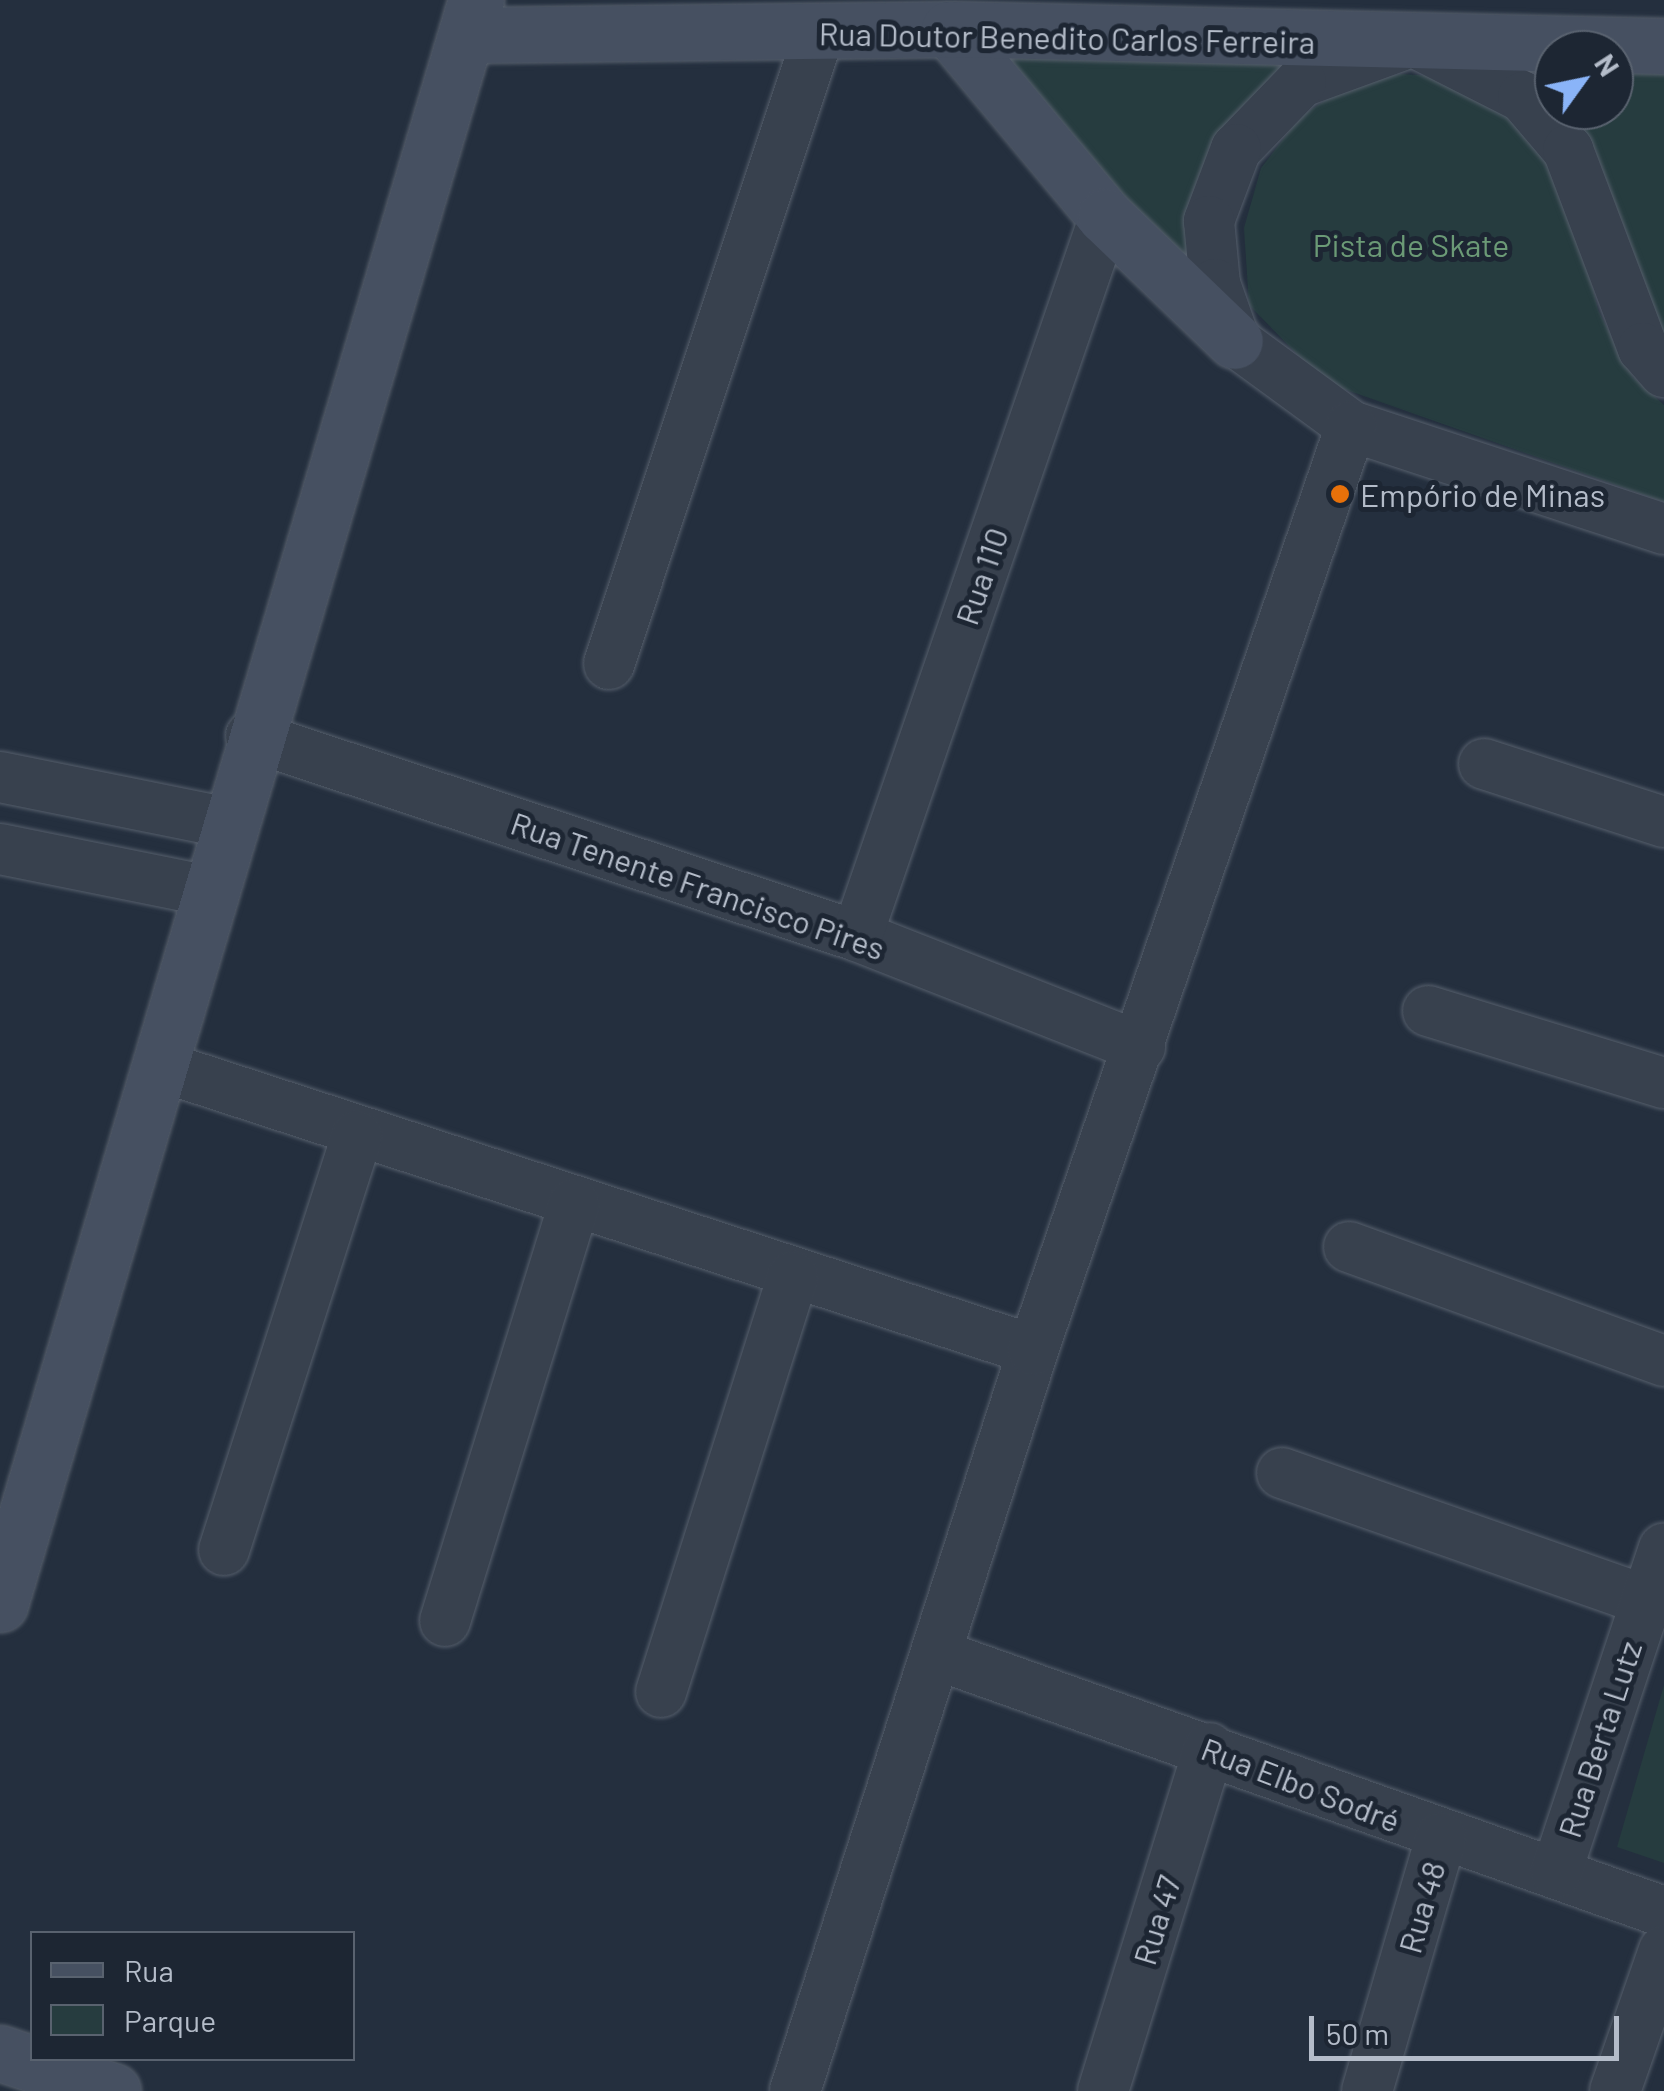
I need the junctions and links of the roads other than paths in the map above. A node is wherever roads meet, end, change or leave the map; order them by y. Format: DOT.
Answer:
graph roads {
  1 [pos="474,12"];
  2 [pos="950,30"];
  3 [pos="820,31"];
  4 [pos="1412,45"];
  5 [pos="1664,46"];
  6 [pos="1105,216"];
  7 [pos="1235,341"];
  8 [pos="1664,372"];
  9 [pos="1351,426"];
  10 [pos="1664,529"];
  11 [pos="609,664"];
  12 [pos="251,736"];
  13 [pos="1484,764"];
  14 [pos="0,777"];
  15 [pos="1664,822"];
  16 [pos="228,823"];
  17 [pos="0,849"];
  18 [pos="209,891"];
  19 [pos="857,936"];
  20 [pos="1428,1011"];
  21 [pos="1140,1047"];
  22 [pos="160,1066"];
  23 [pos="1664,1083"];
  24 [pos="357,1136"];
  25 [pos="574,1203"];
  26 [pos="1348,1248"];
  27 [pos="794,1276"];
  28 [pos="1033,1350"];
  29 [pos="1664,1361"];
  30 [pos="1282,1473"];
  31 [pos="1664,1548"];
  32 [pos="224,1550"];
  33 [pos="1645,1600"];
  34 [pos="0,1604"];
  35 [pos="445,1621"];
  36 [pos="938,1655"];
  37 [pos="661,1692"];
  38 [pos="1209,1748"];
  39 [pos="1441,1838"];
  40 [pos="1556,1874"];
  41 [pos="1664,1912"];
  42 [pos="1664,1950"];
  43 [pos="0,2053"];
  44 [pos="113,2091"];
  45 [pos="795,2091"];
  46 [pos="1103,2091"];
  47 [pos="1367,2091"];
  48 [pos="1615,2091"];
  1 -- 3 [label="street, Rua Doutor Benedito Carlos Ferreira"];
  1 -- 12 [label="street"];
  2 -- 3 [label="street, Rua Doutor Benedito Carlos Ferreira"];
  2 -- 4 [label="street, Rua Doutor Benedito Carlos Ferreira"];
  2 -- 6 [label="street"];
  3 -- 11 [label="street"];
  4 -- 5 [label="street, Rua Doutor Benedito Carlos Ferreira"];
  4 -- 7 [label="street"];
  4 -- 8 [label="street"];
  6 -- 7 [label="street"];
  6 -- 19 [label="street, Rua 110"];
  7 -- 9 [label="street"];
  9 -- 10 [label="street"];
  9 -- 21 [label="street"];
  12 -- 16 [label="street"];
  12 -- 19 [label="street, Rua Tenente Francisco Pires"];
  13 -- 15 [label="street"];
  14 -- 16 [label="street"];
  16 -- 18 [label="street"];
  17 -- 18 [label="street"];
  18 -- 22 [label="street"];
  19 -- 21 [label="street, Rua Tenente Francisco Pires"];
  20 -- 23 [label="street"];
  21 -- 28 [label="street"];
  22 -- 24 [label="street"];
  22 -- 34 [label="street"];
  24 -- 25 [label="street"];
  24 -- 32 [label="street"];
  25 -- 27 [label="street"];
  25 -- 35 [label="street"];
  26 -- 29 [label="street"];
  27 -- 28 [label="street"];
  27 -- 37 [label="street"];
  28 -- 36 [label="street"];
  30 -- 33 [label="street"];
  31 -- 33 [label="street, Rua Berta Lutz"];
  33 -- 40 [label="street, Rua Berta Lutz"];
  36 -- 38 [label="street, Rua Elbo Sodré"];
  36 -- 45 [label="street"];
  38 -- 39 [label="street, Rua Elbo Sodré"];
  38 -- 46 [label="street, Rua 47"];
  39 -- 40 [label="street, Rua Elbo Sodré"];
  39 -- 47 [label="street, Rua 48"];
  40 -- 41 [label="street, Rua Elbo Sodré"];
  42 -- 48 [label="street"];
  43 -- 44 [label="street"];
}
